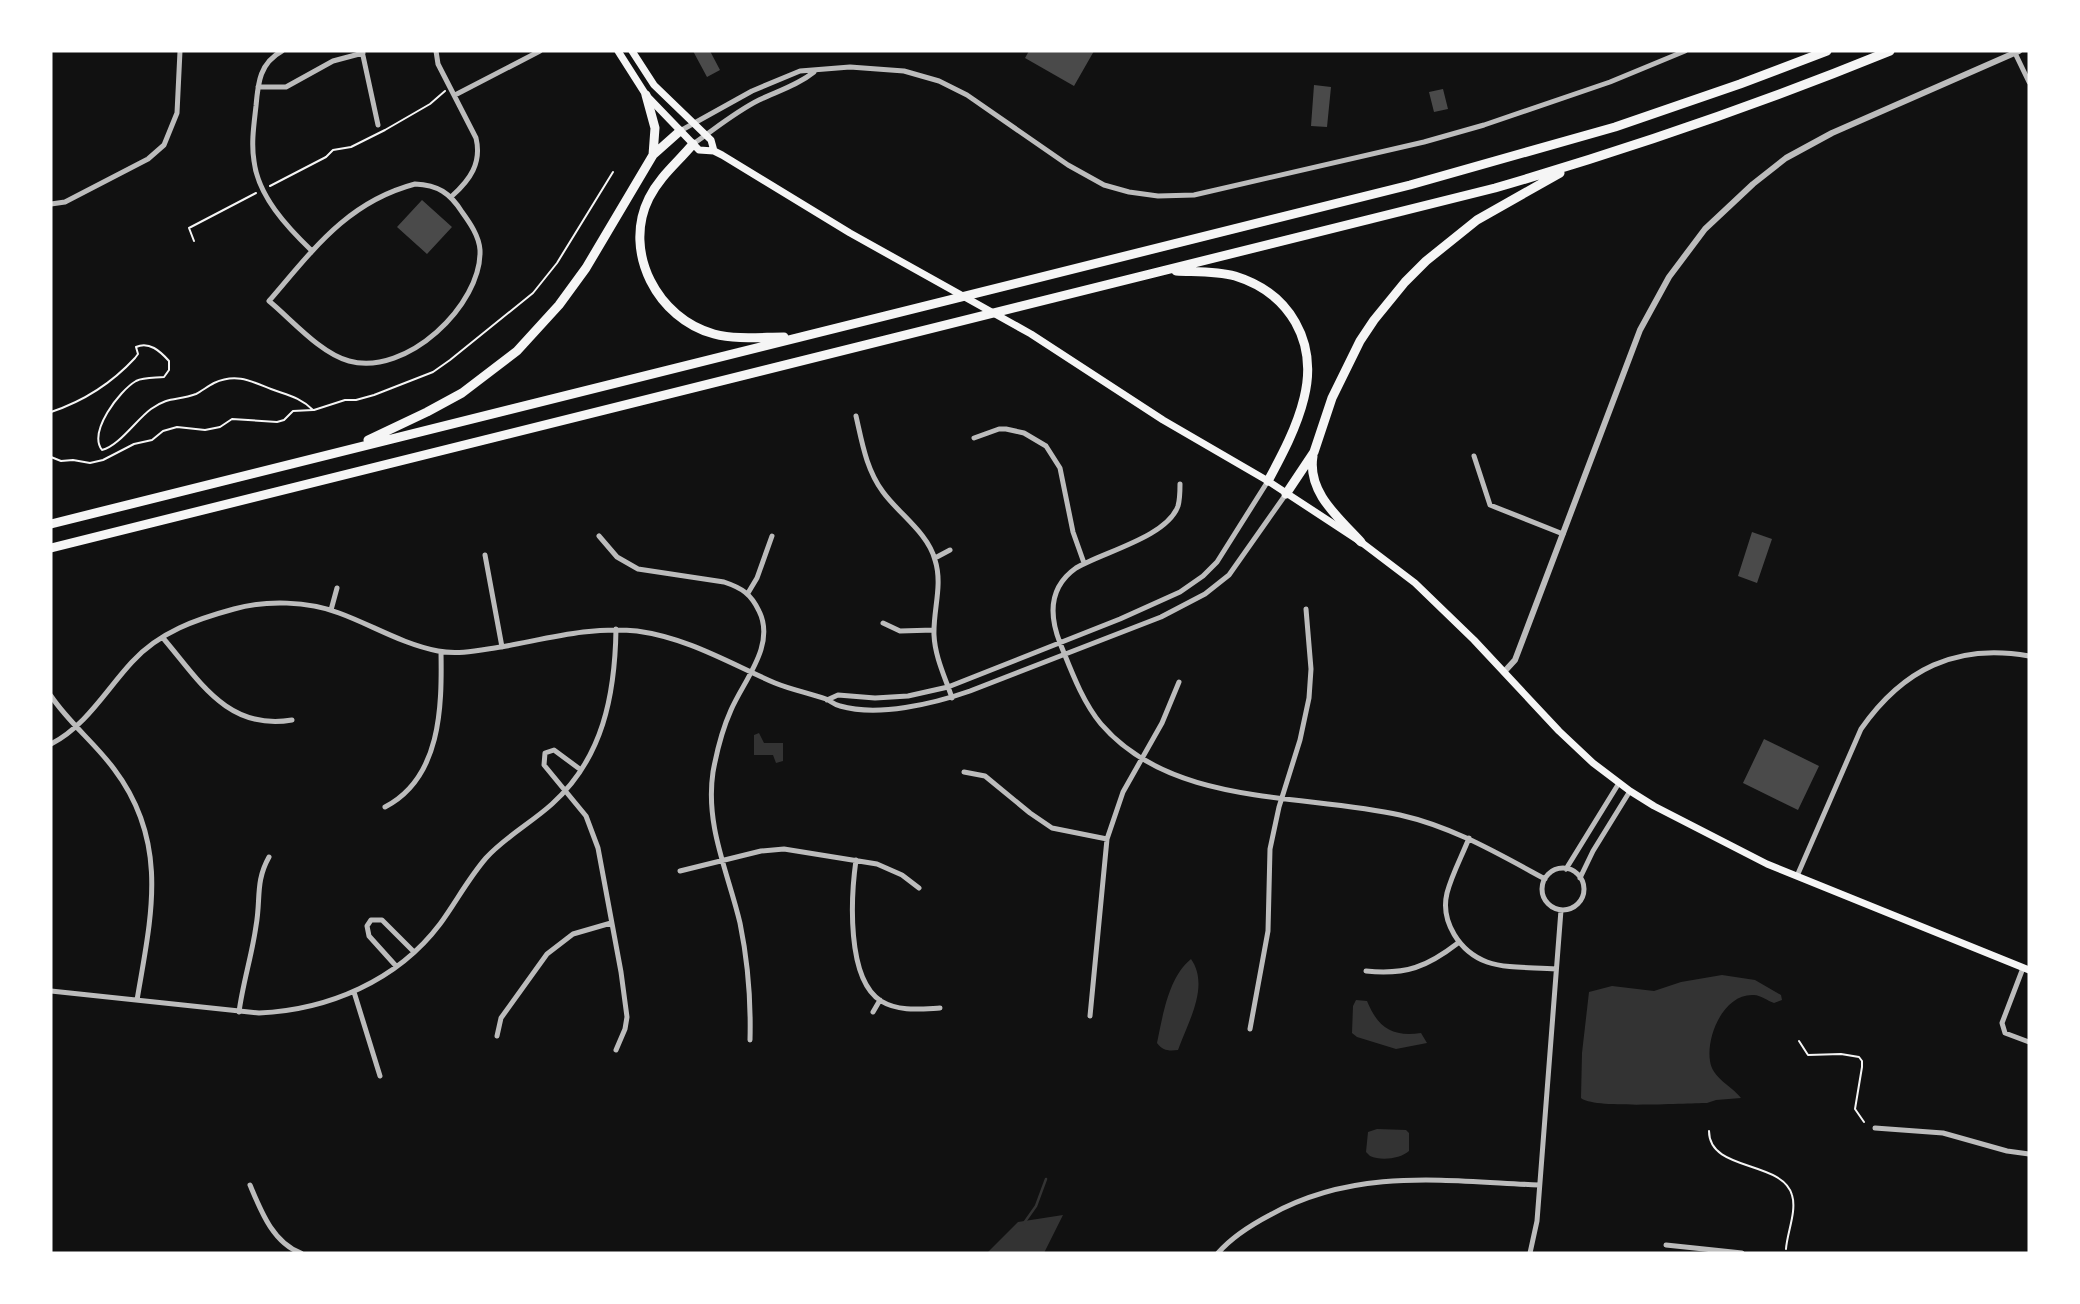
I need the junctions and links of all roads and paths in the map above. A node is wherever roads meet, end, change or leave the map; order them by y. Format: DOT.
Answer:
graph roads {
  1 [pos="180,51"];
  2 [pos="282,51"];
  3 [pos="436,51"];
  4 [pos="540,51"];
  5 [pos="618,51"];
  6 [pos="632,51"];
  7 [pos="1685,51"];
  8 [pos="1827,51"];
  9 [pos="1890,51"];
  10 [pos="363,52"];
  11 [pos="2017,52"];
  12 [pos="814,72"];
  13 [pos="2029,82"];
  14 [pos="258,87"];
  15 [pos="447,90"];
  16 [pos="646,94"];
  17 [pos="455,95"];
  18 [pos="693,124"];
  19 [pos="378,125"];
  20 [pos="680,131"];
  21 [pos="706,136"];
  22 [pos="694,144"];
  23 [pos="713,151"];
  24 [pos="653,155"];
  25 [pos="1573,166"];
  26 [pos="613,172"];
  27 [pos="269,186"];
  28 [pos="261,191"];
  29 [pos="453,196"];
  30 [pos="51,204"];
  31 [pos="194,241"];
  32 [pos="312,251"];
  33 [pos="1166,271"];
  34 [pos="796,337"];
  35 [pos="313,410"];
  36 [pos="51,412"];
  37 [pos="856,416"];
  38 [pos="974,439"];
  39 [pos="348,449"];
  40 [pos="1314,452"];
  41 [pos="1475,456"];
  42 [pos="51,457"];
  43 [pos="1268,481"];
  44 [pos="1180,484"];
  45 [pos="1286,494"];
  46 [pos="51,524"];
  47 [pos="1563,534"];
  48 [pos="599,536"];
  49 [pos="772,536"];
  50 [pos="1361,542"];
  51 [pos="51,548"];
  52 [pos="950,550"];
  53 [pos="485,555"];
  54 [pos="935,558"];
  55 [pos="1084,563"];
  56 [pos="337,588"];
  57 [pos="748,593"];
  58 [pos="1306,609"];
  59 [pos="331,610"];
  60 [pos="883,623"];
  61 [pos="616,629"];
  62 [pos="934,630"];
  63 [pos="163,638"];
  64 [pos="1060,643"];
  65 [pos="502,647"];
  66 [pos="441,652"];
  67 [pos="1065,653"];
  68 [pos="2029,656"];
  69 [pos="751,671"];
  70 [pos="1504,672"];
  71 [pos="1179,682"];
  72 [pos="948,687"];
  73 [pos="51,696"];
  74 [pos="952,698"];
  75 [pos="827,699"];
  76 [pos="292,720"];
  77 [pos="76,727"];
  78 [pos="51,744"];
  79 [pos="1140,757"];
  80 [pos="582,770"];
  81 [pos="964,772"];
  82 [pos="1619,783"];
  83 [pos="565,791"];
  84 [pos="1630,792"];
  85 [pos="1283,797"];
  86 [pos="385,807"];
  87 [pos="1469,838"];
  88 [pos="1107,839"];
  89 [pos="269,857"];
  90 [pos="856,860"];
  91 [pos="720,861"];
  92 [pos="1566,869"];
  93 [pos="680,871"];
  94 [pos="1797,876"];
  95 [pos="1580,878"];
  96 [pos="1545,879"];
  97 [pos="919,888"];
  98 [pos="1562,910"];
  99 [pos="611,923"];
  100 [pos="1458,943"];
  101 [pos="414,952"];
  102 [pos="396,966"];
  103 [pos="1556,969"];
  104 [pos="2026,969"];
  105 [pos="1366,971"];
  106 [pos="51,991"];
  107 [pos="354,992"];
  108 [pos="137,1000"];
  109 [pos="880,1000"];
  110 [pos="940,1008"];
  111 [pos="239,1012"];
  112 [pos="873,1012"];
  113 [pos="1090,1016"];
  114 [pos="1250,1029"];
  115 [pos="497,1036"];
  116 [pos="750,1040"];
  117 [pos="1799,1041"];
  118 [pos="2029,1042"];
  119 [pos="616,1050"];
  120 [pos="380,1076"];
  121 [pos="1864,1122"];
  122 [pos="1875,1128"];
  123 [pos="1709,1131"];
  124 [pos="2029,1154"];
  125 [pos="250,1185"];
  126 [pos="1539,1185"];
  127 [pos="1666,1245"];
  128 [pos="1786,1250"];
  129 [pos="301,1253"];
  130 [pos="1218,1253"];
  131 [pos="1530,1253"];
  132 [pos="1733,1253"];
  133 [pos="1742,1253"];
  1 -- 30 [label="street"];
  2 -- 14 [label="street"];
  3 -- 17 [label="street"];
  4 -- 17 [label="street"];
  5 -- 16 [label="main road"];
  6 -- 18 [label="main road"];
  7 -- 12 [label="street"];
  8 -- 34 [label="highway"];
  9 -- 25 [label="highway"];
  10 -- 14 [label="street"];
  10 -- 19 [label="street"];
  11 -- 13 [label="street"];
  11 -- 47 [label="street"];
  12 -- 18 [label="street"];
  12 -- 21 [label="street"];
  14 -- 32 [label="street"];
  15 -- 27 [label="path"];
  16 -- 20 [label="main road"];
  16 -- 24 [label="highway"];
  17 -- 29 [label="street"];
  18 -- 20 [label="street"];
  18 -- 21 [label="main road"];
  20 -- 22 [label="main road"];
  20 -- 24 [label="highway"];
  21 -- 22 [label="street"];
  21 -- 23 [label="main road"];
  22 -- 23 [label="main road"];
  22 -- 34 [label="highway"];
  23 -- 43 [label="main road"];
  24 -- 39 [label="highway"];
  25 -- 33 [label="highway"];
  25 -- 40 [label="highway"];
  26 -- 35 [label="path"];
  28 -- 31 [label="path"];
  29 -- 32 [label="street"];
  29 -- 32 [label="street"];
  33 -- 43 [label="highway"];
  33 -- 51 [label="highway"];
  34 -- 39 [label="highway"];
  35 -- 36 [label="path"];
  35 -- 42 [label="path"];
  37 -- 54 [label="street"];
  38 -- 55 [label="street"];
  39 -- 46 [label="highway"];
  40 -- 45 [label="highway"];
  40 -- 50 [label="highway"];
  41 -- 47 [label="street"];
  43 -- 45 [label="main road"];
  43 -- 64 [label="street"];
  44 -- 55 [label="street"];
  45 -- 50 [label="main road"];
  45 -- 67 [label="street"];
  47 -- 70 [label="street"];
  48 -- 57 [label="street"];
  49 -- 57 [label="street"];
  50 -- 70 [label="main road"];
  52 -- 54 [label="street"];
  53 -- 65 [label="street"];
  54 -- 62 [label="street"];
  55 -- 64 [label="street"];
  56 -- 59 [label="street"];
  57 -- 69 [label="street"];
  58 -- 85 [label="street"];
  59 -- 63 [label="street"];
  59 -- 66 [label="street"];
  60 -- 62 [label="street"];
  61 -- 65 [label="street"];
  61 -- 69 [label="street"];
  61 -- 80 [label="street"];
  62 -- 72 [label="street"];
  63 -- 76 [label="street"];
  63 -- 77 [label="street"];
  64 -- 67 [label="street"];
  64 -- 72 [label="street"];
  65 -- 66 [label="street"];
  66 -- 86 [label="street"];
  67 -- 74 [label="street"];
  67 -- 79 [label="street"];
  68 -- 94 [label="street"];
  69 -- 75 [label="street"];
  69 -- 91 [label="street"];
  70 -- 82 [label="main road"];
  71 -- 79 [label="street"];
  72 -- 74 [label="street"];
  72 -- 75 [label="street"];
  73 -- 77 [label="street"];
  74 -- 75 [label="street"];
  77 -- 78 [label="street"];
  77 -- 108 [label="street"];
  79 -- 85 [label="street"];
  79 -- 88 [label="street"];
  80 -- 83 [label="street"];
  80 -- 83 [label="street"];
  81 -- 88 [label="street"];
  82 -- 84 [label="main road"];
  82 -- 92 [label="street"];
  83 -- 99 [label="street"];
  83 -- 101 [label="street"];
  84 -- 94 [label="main road"];
  84 -- 95 [label="street"];
  85 -- 87 [label="street"];
  85 -- 114 [label="street"];
  87 -- 96 [label="street"];
  87 -- 100 [label="street"];
  88 -- 113 [label="street"];
  89 -- 111 [label="street"];
  90 -- 91 [label="street"];
  90 -- 97 [label="street"];
  90 -- 109 [label="street"];
  91 -- 93 [label="street"];
  91 -- 116 [label="street"];
  92 -- 95 [label="street"];
  92 -- 96 [label="street"];
  94 -- 104 [label="main road"];
  95 -- 98 [label="street"];
  96 -- 98 [label="street"];
  98 -- 103 [label="street"];
  99 -- 115 [label="street"];
  99 -- 119 [label="street"];
  100 -- 103 [label="street"];
  100 -- 105 [label="street"];
  101 -- 102 [label="street"];
  101 -- 102 [label="street"];
  102 -- 107 [label="street"];
  103 -- 126 [label="street"];
  104 -- 118 [label="street"];
  106 -- 108 [label="street"];
  107 -- 111 [label="street"];
  107 -- 120 [label="street"];
  108 -- 111 [label="street"];
  109 -- 110 [label="street"];
  109 -- 112 [label="street"];
  117 -- 121 [label="path"];
  122 -- 124 [label="street"];
  123 -- 128 [label="path"];
  125 -- 129 [label="street"];
  126 -- 130 [label="street"];
  126 -- 131 [label="street"];
  127 -- 132 [label="street"];
  132 -- 133 [label="street"];
}
